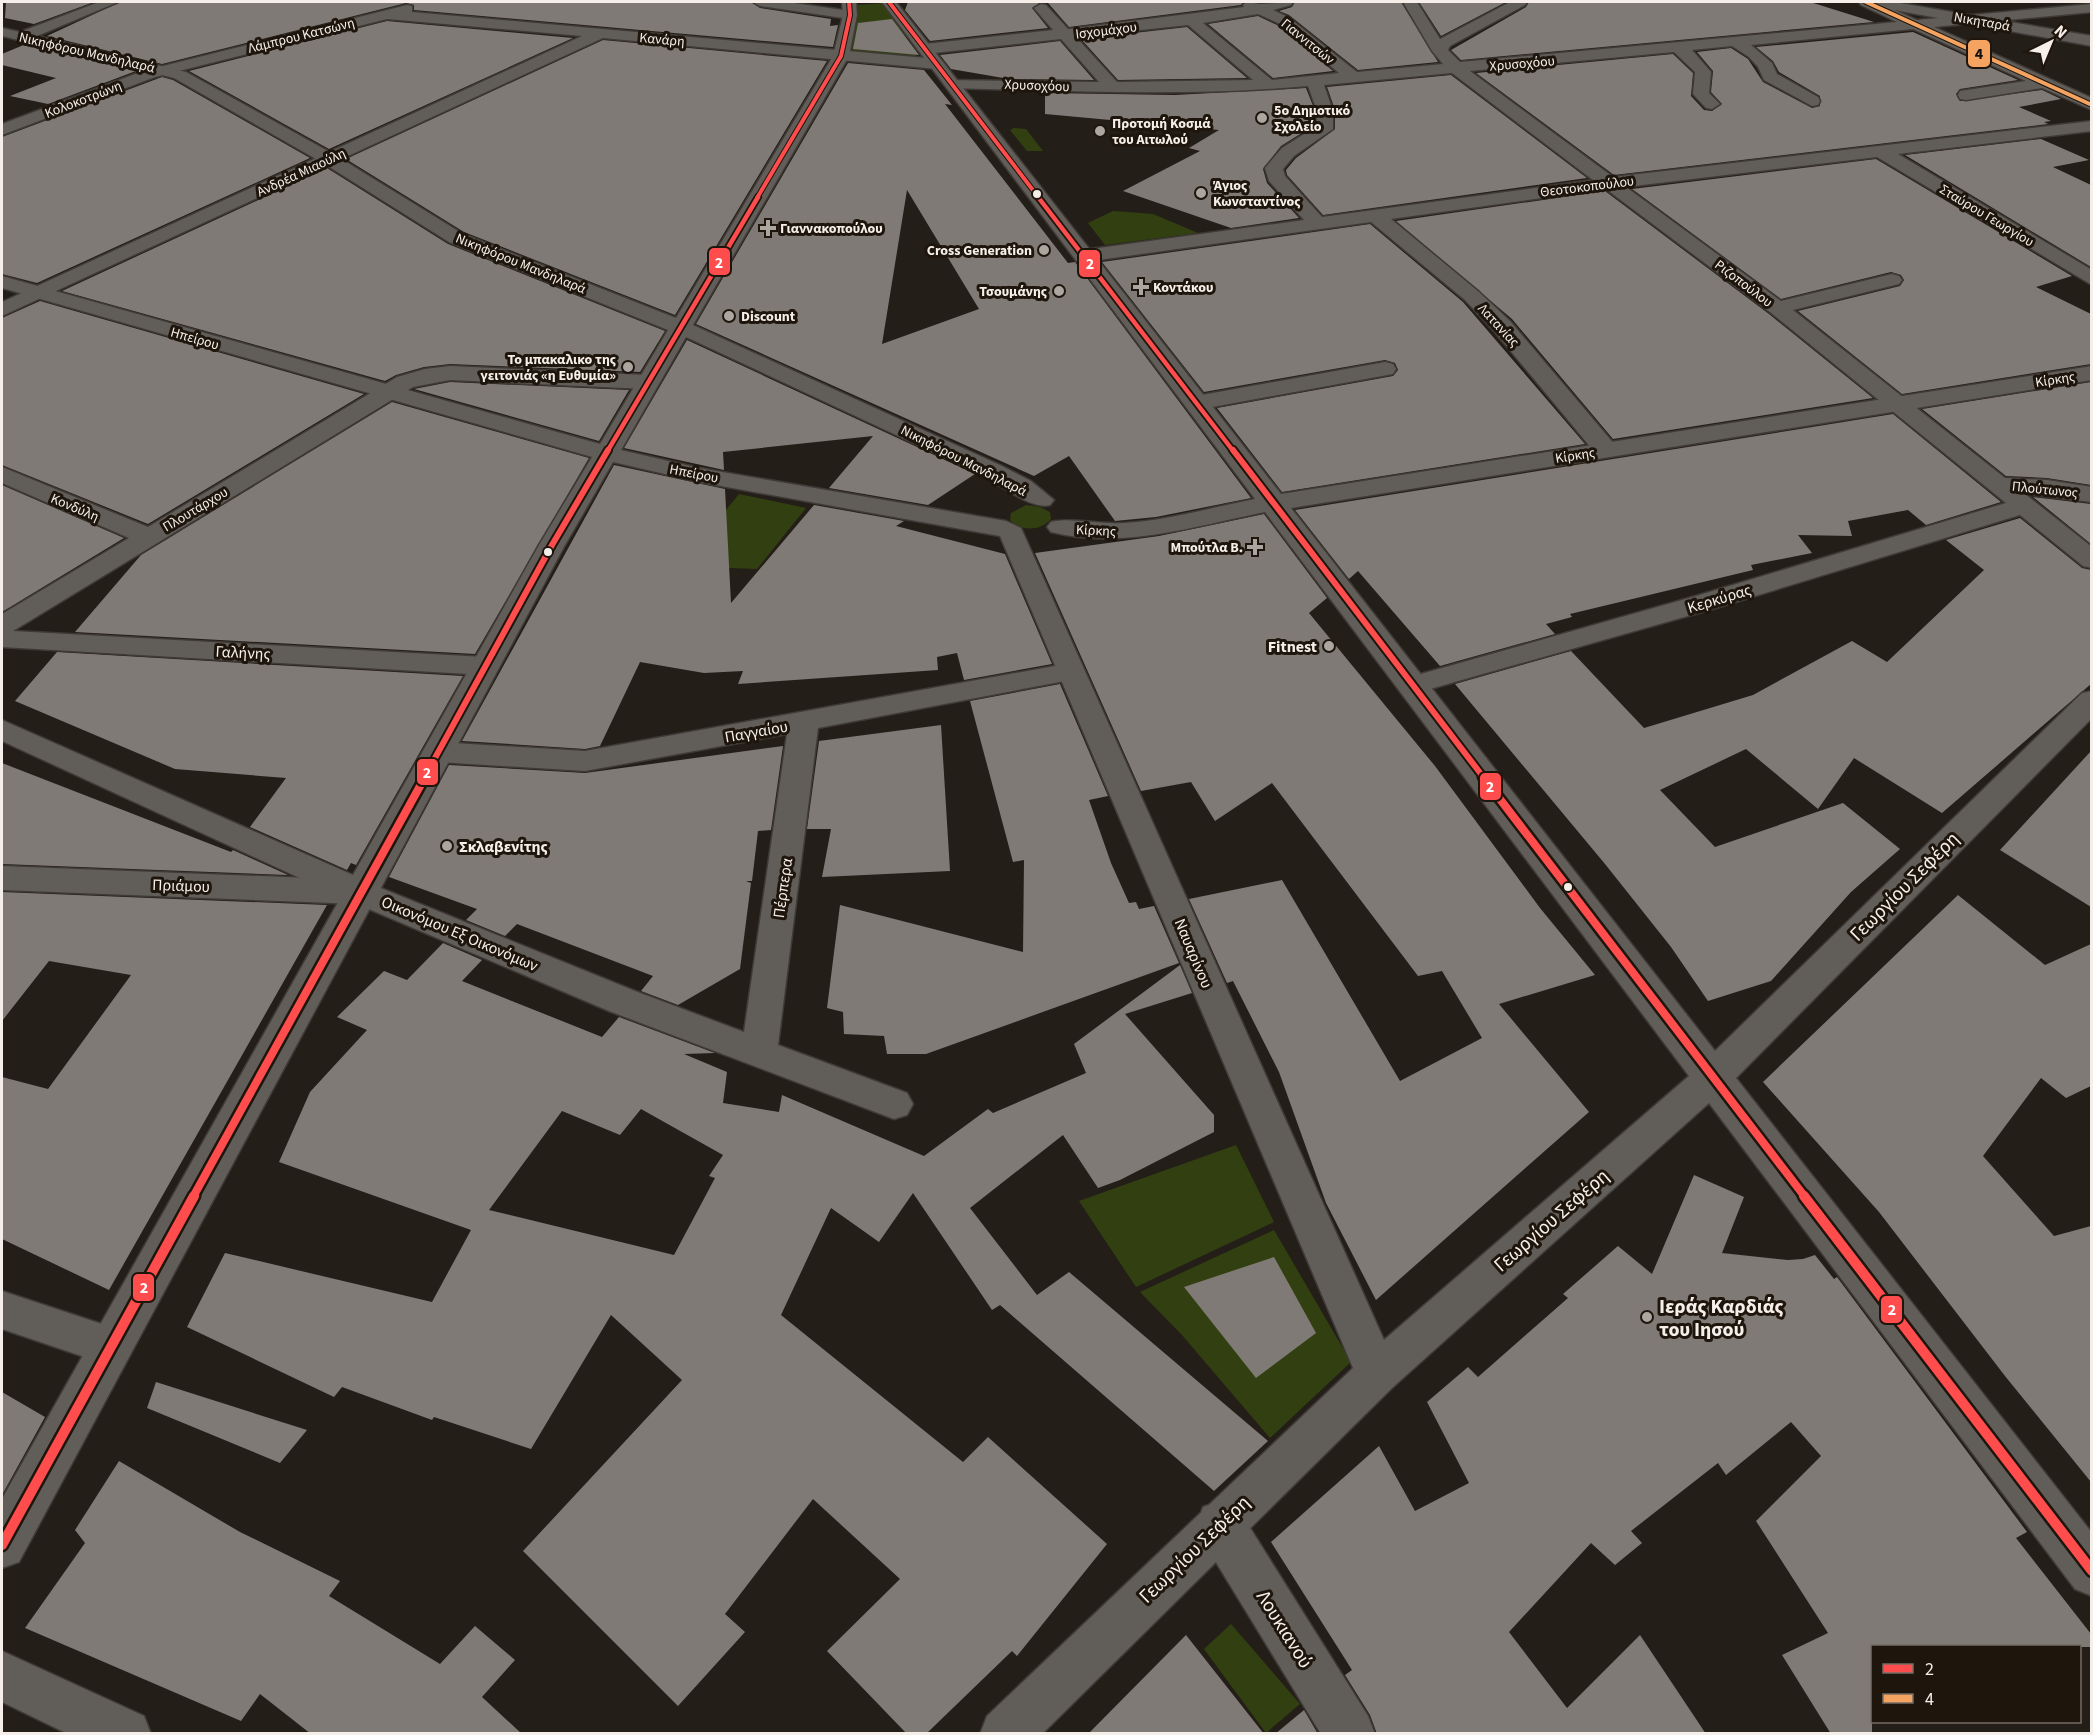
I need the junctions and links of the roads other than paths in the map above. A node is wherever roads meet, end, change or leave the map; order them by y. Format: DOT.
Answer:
graph roads {
  1 [pos="111,2"];
  2 [pos="438,2"];
  3 [pos="760,2"];
  4 [pos="889,2"];
  5 [pos="1241,2"];
  6 [pos="1286,2"];
  7 [pos="1410,2"];
  8 [pos="1520,2"];
  9 [pos="1866,2"];
  10 [pos="1872,2"];
  11 [pos="852,5"];
  12 [pos="1041,8"];
  13 [pos="2091,8"];
  14 [pos="1261,9"];
  15 [pos="387,14"];
  16 [pos="1191,20"];
  17 [pos="1974,20"];
  18 [pos="1918,26"];
  19 [pos="2,32"];
  20 [pos="600,34"];
  21 [pos="1064,35"];
  22 [pos="23,36"];
  23 [pos="2091,41"];
  24 [pos="2,43"];
  25 [pos="1737,43"];
  26 [pos="1679,48"];
  27 [pos="1440,51"];
  28 [pos="841,56"];
  29 [pos="938,65"];
  30 [pos="1457,69"];
  31 [pos="164,70"];
  32 [pos="1353,78"];
  33 [pos="1315,81"];
  34 [pos="2043,83"];
  35 [pos="1268,85"];
  36 [pos="1113,87"];
  37 [pos="1966,95"];
  38 [pos="1812,101"];
  39 [pos="1712,104"];
  40 [pos="2091,105"];
  41 [pos="2091,126"];
  42 [pos="2,130"];
  43 [pos="1882,152"];
  44 [pos="329,159"];
  45 [pos="1609,183"];
  46 [pos="1376,216"];
  47 [pos="1318,224"];
  48 [pos="1084,256"];
  49 [pos="2087,272"];
  50 [pos="1892,280"];
  51 [pos="2,282"];
  52 [pos="37,293"];
  53 [pos="1777,308"];
  54 [pos="2,310"];
  55 [pos="680,326"];
  56 [pos="1385,369"];
  57 [pos="2091,373"];
  58 [pos="646,382"];
  59 [pos="388,392"];
  60 [pos="1197,403"];
  61 [pos="1898,404"];
  62 [pos="1606,450"];
  63 [pos="604,453"];
  64 [pos="2,474"];
  65 [pos="1999,485"];
  66 [pos="2091,495"];
  67 [pos="1041,500"];
  68 [pos="1273,503"];
  69 [pos="2024,506"];
  70 [pos="1060,527"];
  71 [pos="1009,531"];
  72 [pos="150,537"];
  73 [pos="2091,560"];
  74 [pos="2,626"];
  75 [pos="2,639"];
  76 [pos="485,666"];
  77 [pos="1071,672"];
  78 [pos="1413,685"];
  79 [pos="2091,700"];
  80 [pos="804,723"];
  81 [pos="2,730"];
  82 [pos="438,752"];
  83 [pos="2,878"];
  84 [pos="361,892"];
  85 [pos="759,1053"];
  86 [pos="1713,1077"];
  87 [pos="894,1104"];
  88 [pos="2,1310"];
  89 [pos="111,1346"];
  90 [pos="1377,1374"];
  91 [pos="1220,1524"];
  92 [pos="2,1545"];
  93 [pos="2091,1572"];
  94 [pos="2,1676"];
  95 [pos="126,1734"];
  96 [pos="1005,1734"];
  97 [pos="1350,1734"];
  1 -- 22 [label="street"];
  2 -- 15 [label="street, Λάμπρου Κατσώνη"];
  3 -- 11 [label="street"];
  4 -- 29 [label="street"];
  5 -- 14 [label="street, Γιαννιτσών"];
  6 -- 14 [label="street, Ισχομάχου"];
  7 -- 27 [label="street, Ριζοπούλου"];
  8 -- 27 [label="street"];
  9 -- 18 [label="street"];
  10 -- 17 [label="street, Νικηταρά"];
  11 -- 28 [label="street"];
  12 -- 21 [label="street"];
  13 -- 17 [label="street, Χρυσοχόου"];
  14 -- 16 [label="street, Ισχομάχου"];
  14 -- 32 [label="street, Γιαννιτσών"];
  15 -- 20 [label="street, Κανάρη"];
  15 -- 31 [label="street, Λάμπρου Κατσώνη"];
  16 -- 21 [label="street, Ισχομάχου"];
  16 -- 35 [label="street"];
  17 -- 18 [label="street, Χρυσοχόου"];
  17 -- 23 [label="street, Νικηταρά"];
  18 -- 25 [label="street, Χρυσοχόου"];
  18 -- 34 [label="street"];
  19 -- 22 [label="street, Νικηφόρου Μανδηλαρά"];
  20 -- 28 [label="street, Κανάρη"];
  20 -- 44 [label="street, Ανδρέα Μιαούλη"];
  21 -- 29 [label="street, Ισχομάχου"];
  21 -- 36 [label="street"];
  22 -- 24 [label="street"];
  22 -- 31 [label="street, Νικηφόρου Μανδηλαρά"];
  25 -- 26 [label="street, Χρυσοχόου"];
  25 -- 38 [label="street"];
  26 -- 30 [label="street, Χρυσοχόου"];
  26 -- 39 [label="street"];
  27 -- 30 [label="street, Ριζοπούλου"];
  28 -- 29 [label="street, Κανάρη"];
  28 -- 55 [label="street"];
  29 -- 36 [label="street, Χρυσοχόου"];
  29 -- 48 [label="street"];
  30 -- 32 [label="street, Χρυσοχόου"];
  30 -- 45 [label="street, Ριζοπούλου"];
  31 -- 42 [label="street, Κολοκοτρώνη"];
  31 -- 44 [label="street, Νικηφόρου Μανδηλαρά"];
  32 -- 33 [label="street, Χρυσοχόου"];
  33 -- 35 [label="street, Χρυσοχόου"];
  33 -- 47 [label="street"];
  34 -- 37 [label="street"];
  34 -- 40 [label="street"];
  35 -- 36 [label="street, Χρυσοχόου"];
  41 -- 43 [label="street, Θεοτοκοπούλου"];
  43 -- 45 [label="street, Θεοτοκοπούλου"];
  43 -- 49 [label="street, Σταύρου Γεωργίου"];
  44 -- 52 [label="street, Ανδρέα Μιαούλη"];
  44 -- 55 [label="street, Νικηφόρου Μανδηλαρά"];
  45 -- 46 [label="street, Θεοτοκοπούλου"];
  45 -- 53 [label="street, Ριζοπούλου"];
  46 -- 47 [label="street, Θεοτοκοπούλου"];
  46 -- 62 [label="street, Λατανίας"];
  47 -- 48 [label="street, Θεοτοκοπούλου"];
  48 -- 60 [label="street"];
  50 -- 53 [label="street"];
  51 -- 52 [label="street, Ηπείρου"];
  52 -- 54 [label="street, Ανδρέα Μιαούλη"];
  52 -- 59 [label="street, Ηπείρου"];
  53 -- 61 [label="street, Ριζοπούλου"];
  55 -- 58 [label="street"];
  55 -- 67 [label="street, Νικηφόρου Μανδηλαρά"];
  56 -- 60 [label="street"];
  57 -- 61 [label="street, Κίρκης"];
  58 -- 59 [label="street"];
  58 -- 63 [label="street"];
  59 -- 63 [label="street, Ηπείρου"];
  59 -- 72 [label="street, Πλουτάρχου"];
  60 -- 68 [label="street"];
  61 -- 62 [label="street, Κίρκης"];
  61 -- 65 [label="street, Ριζοπούλου"];
  62 -- 68 [label="street, Κίρκης"];
  63 -- 71 [label="street, Ηπείρου"];
  63 -- 76 [label="street"];
  64 -- 72 [label="street, Κονδύλη"];
  65 -- 66 [label="street, Πλούτωνος"];
  65 -- 69 [label="street, Ριζοπούλου"];
  67 -- 70 [label="street, Νικηφόρου Μανδηλαρά"];
  67 -- 71 [label="street"];
  68 -- 70 [label="street, Κίρκης"];
  68 -- 78 [label="street"];
  69 -- 73 [label="street, Ριζοπούλου"];
  69 -- 78 [label="street, Κερκύρας"];
  70 -- 71 [label="street, Ηπείρου"];
  71 -- 77 [label="street, Ναυαρίνου"];
  72 -- 74 [label="street, Πλουτάρχου"];
  75 -- 76 [label="street, Γαλήνης"];
  76 -- 82 [label="street"];
  77 -- 80 [label="street, Παγγαίου"];
  77 -- 90 [label="street, Ναυαρίνου"];
  78 -- 86 [label="street"];
  79 -- 86 [label="street, Γεωργίου Σεφέρη"];
  80 -- 82 [label="street, Παγγαίου"];
  80 -- 85 [label="street, Πέρπερα"];
  81 -- 84 [label="street, Οικονόμου Εξ Οικονόμων"];
  82 -- 84 [label="street"];
  83 -- 84 [label="street, Πριάμου"];
  84 -- 85 [label="street, Οικονόμου Εξ Οικονόμων"];
  84 -- 89 [label="street"];
  85 -- 87 [label="street, Οικονόμου Εξ Οικονόμων"];
  86 -- 90 [label="street, Γεωργίου Σεφέρη"];
  86 -- 93 [label="street"];
  88 -- 89 [label="street"];
  89 -- 92 [label="street"];
  90 -- 91 [label="street, Γεωργίου Σεφέρη"];
  91 -- 96 [label="street, Γεωργίου Σεφέρη"];
  91 -- 97 [label="street, Λουκιανού"];
  94 -- 95 [label="street"];
}
